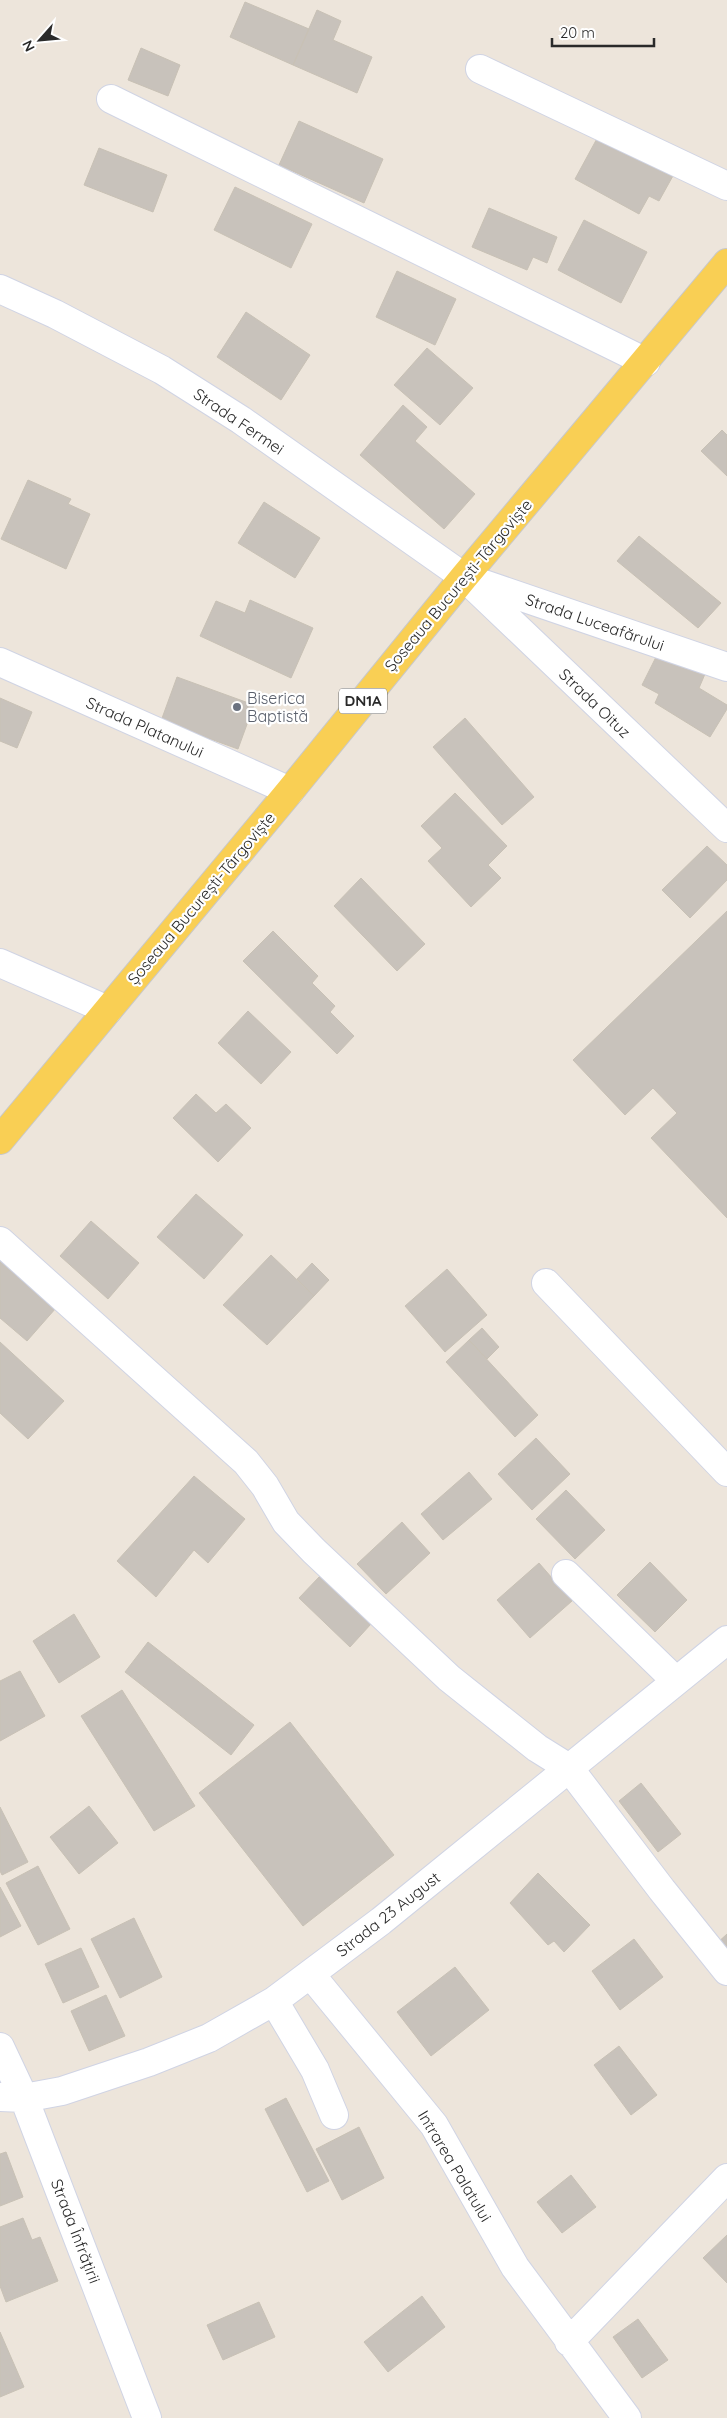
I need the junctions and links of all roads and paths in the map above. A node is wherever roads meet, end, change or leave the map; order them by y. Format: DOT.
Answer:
graph roads {
  1 [pos="480,69"];
  2 [pos="112,99"];
  3 [pos="727,186"];
  4 [pos="727,263"];
  5 [pos="0,289"];
  6 [pos="646,362"];
  7 [pos="464,577"];
  8 [pos="0,662"];
  9 [pos="727,667"];
  10 [pos="290,791"];
  11 [pos="727,828"];
  12 [pos="0,964"];
  13 [pos="108,1010"];
  14 [pos="0,1140"];
  15 [pos="0,1241"];
  16 [pos="546,1283"];
  17 [pos="727,1472"];
  18 [pos="566,1574"];
  19 [pos="727,1640"];
  20 [pos="676,1681"];
  21 [pos="569,1768"];
  22 [pos="727,1971"];
  23 [pos="311,1975"];
  24 [pos="274,2001"];
  25 [pos="0,2047"];
  26 [pos="12,2098"];
  27 [pos="334,2115"];
  28 [pos="727,2178"];
  29 [pos="569,2342"];
  30 [pos="146,2418"];
  31 [pos="627,2418"];
  1 -- 3 [label="street"];
  2 -- 6 [label="street"];
  4 -- 6 [label="main road, Șoseaua București-Târgoviște / DN1A"];
  5 -- 7 [label="street, Strada Fermei"];
  6 -- 7 [label="main road, Șoseaua București-Târgoviște / DN1A"];
  7 -- 9 [label="street, Strada Luceafărului"];
  7 -- 10 [label="main road, Șoseaua București-Târgoviște / DN1A"];
  7 -- 11 [label="street, Strada Oituz"];
  8 -- 10 [label="street, Strada Platanului"];
  10 -- 13 [label="main road, Șoseaua București-Târgoviște / DN1A"];
  12 -- 13 [label="street"];
  13 -- 14 [label="main road, Șoseaua București-Târgoviște / DN1A"];
  15 -- 21 [label="street"];
  16 -- 17 [label="street"];
  18 -- 20 [label="street"];
  19 -- 20 [label="street, Strada 23 August"];
  20 -- 21 [label="street, Strada 23 August"];
  21 -- 22 [label="street"];
  21 -- 23 [label="street, Strada 23 August"];
  23 -- 24 [label="street, Strada 23 August"];
  23 -- 29 [label="street, Intrarea Palatului"];
  24 -- 26 [label="street, Strada 23 August"];
  24 -- 27 [label="street"];
  25 -- 26 [label="street, Strada Înfrățirii"];
  26 -- 30 [label="street, Strada Înfrățirii"];
  28 -- 29 [label="street"];
  29 -- 31 [label="street, Intrarea Palatului"];
}
